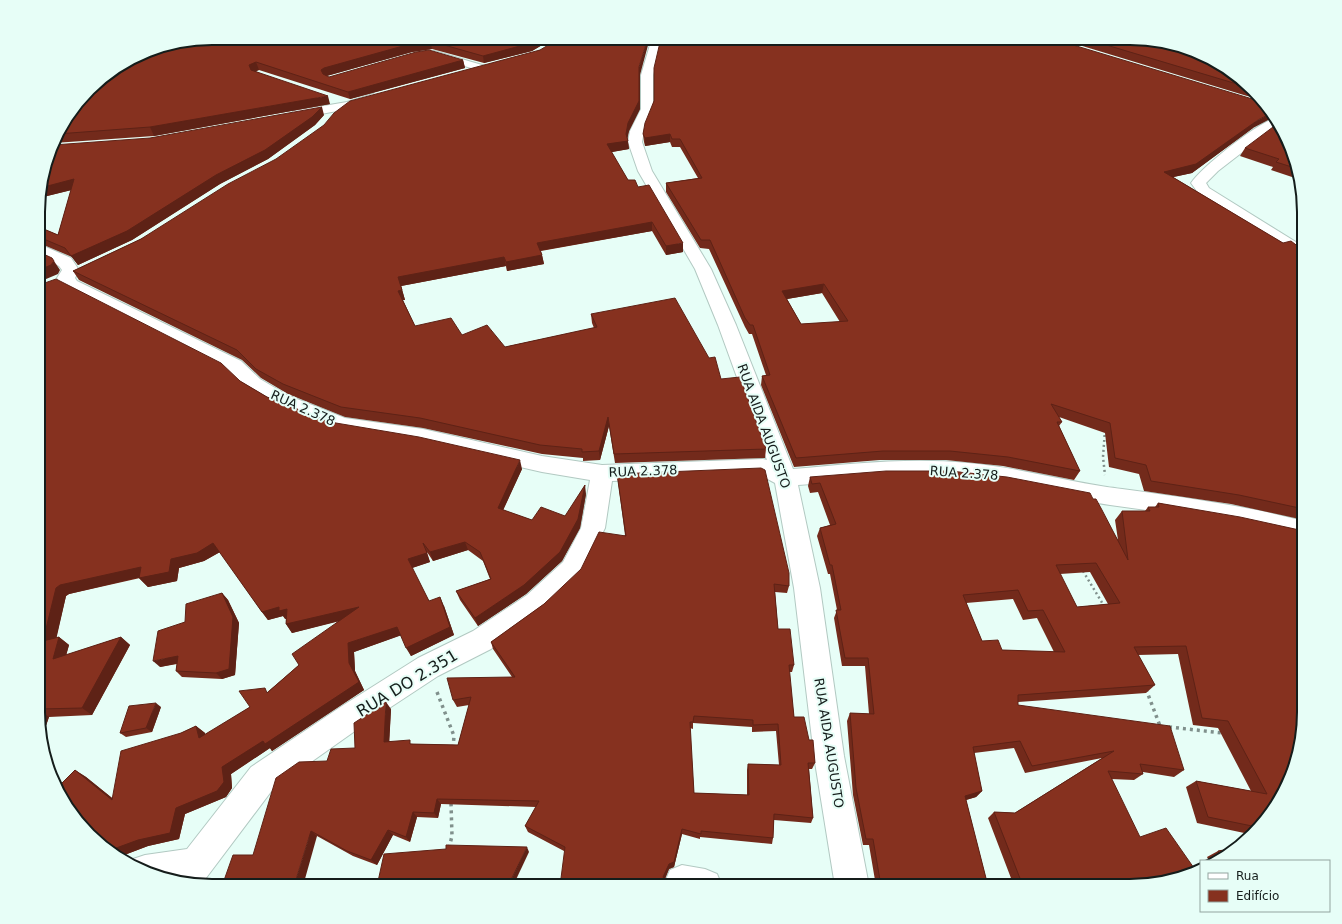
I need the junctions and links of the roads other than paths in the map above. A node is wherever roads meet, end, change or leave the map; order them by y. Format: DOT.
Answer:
graph roads {
  1 [pos="655,45"];
  2 [pos="421,54"];
  3 [pos="498,66"];
  4 [pos="485,70"];
  5 [pos="462,74"];
  6 [pos="383,95"];
  7 [pos="324,97"];
  8 [pos="351,104"];
  9 [pos="282,118"];
  10 [pos="328,123"];
  11 [pos="1272,124"];
  12 [pos="1297,250"];
  13 [pos="45,252"];
  14 [pos="86,269"];
  15 [pos="60,281"];
  16 [pos="602,473"];
  17 [pos="785,478"];
  18 [pos="1297,529"];
  19 [pos="165,872"];
  20 [pos="189,873"];
  21 [pos="851,879"];
  1 -- 17 [label="street, RUA AIDA AUGUSTO"];
  2 -- 4 [label="street"];
  3 -- 4 [label="street"];
  4 -- 5 [label="street"];
  6 -- 8 [label="street"];
  7 -- 8 [label="street"];
  8 -- 9 [label="street"];
  8 -- 10 [label="street"];
  11 -- 12 [label="street"];
  13 -- 15 [label="street"];
  14 -- 15 [label="street"];
  15 -- 16 [label="street, RUA 2.378"];
  16 -- 17 [label="street, RUA 2.378"];
  16 -- 20 [label="street, RUA DO 2.351"];
  17 -- 18 [label="street, RUA 2.378"];
  17 -- 21 [label="street, RUA AIDA AUGUSTO"];
  19 -- 20 [label="street"];
}
